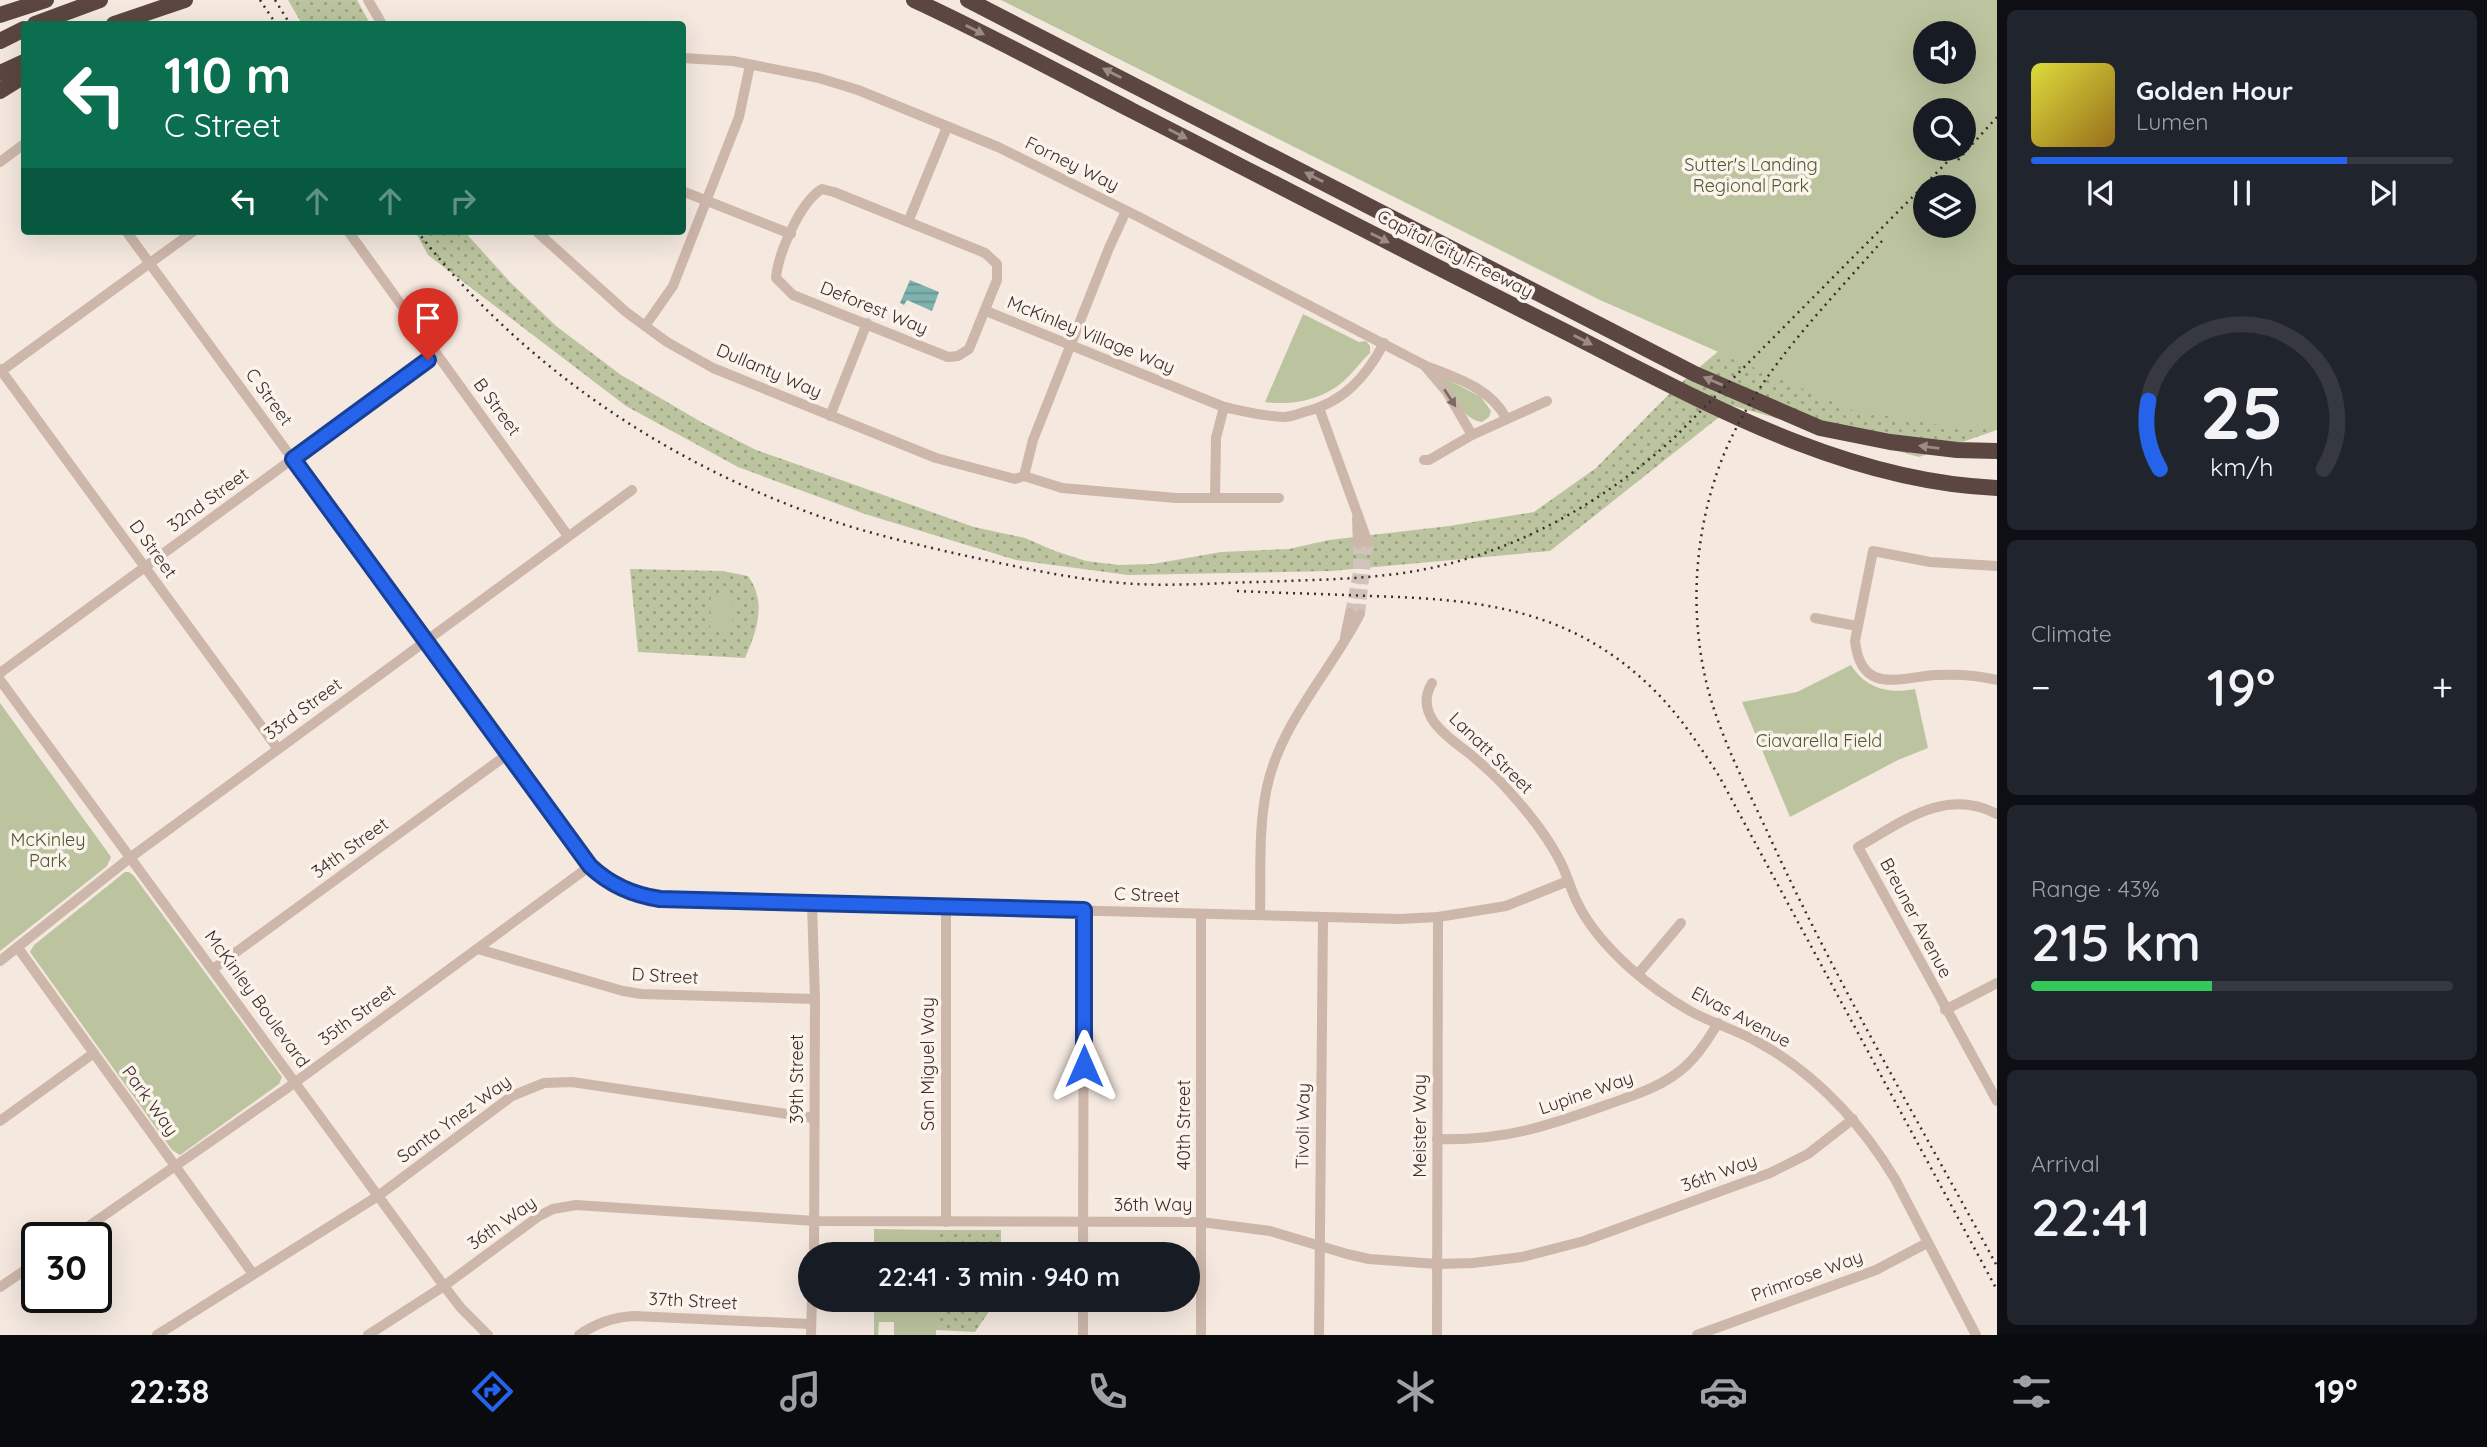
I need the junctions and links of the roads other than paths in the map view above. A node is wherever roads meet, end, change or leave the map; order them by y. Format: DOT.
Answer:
graph roads {
  1 [pos="46,0"];
  2 [pos="100,0"];
  3 [pos="185,0"];
  4 [pos="197,0"];
  5 [pos="368,0"];
  6 [pos="914,0"];
  7 [pos="968,0"];
  8 [pos="0,15"];
  9 [pos="43,21"];
  10 [pos="123,21"];
  11 [pos="143,21"];
  12 [pos="380,21"];
  13 [pos="21,30"];
  14 [pos="0,41"];
  15 [pos="686,58"];
  16 [pos="21,63"];
  17 [pos="750,65"];
  18 [pos="0,73"];
  19 [pos="21,78"];
  20 [pos="0,90"];
  21 [pos="947,127"];
  22 [pos="21,146"];
  23 [pos="0,162"];
  24 [pos="686,193"];
  25 [pos="705,200"];
  26 [pos="1126,211"];
  27 [pos="908,222"];
  28 [pos="790,234"];
  29 [pos="129,235"];
  30 [pos="188,235"];
  31 [pos="351,235"];
  32 [pos="540,235"];
  33 [pos="150,263"];
  34 [pos="986,311"];
  35 [pos="867,323"];
  36 [pos="645,326"];
  37 [pos="1384,343"];
  38 [pos="1069,346"];
  39 [pos="436,354"];
  40 [pos="1424,365"];
  41 [pos="1,371"];
  42 [pos="1547,401"];
  43 [pos="1224,407"];
  44 [pos="1319,408"];
  45 [pos="831,416"];
  46 [pos="1506,418"];
  47 [pos="1472,435"];
  48 [pos="1997,451"];
  49 [pos="293,459"];
  50 [pos="1424,460"];
  51 [pos="1024,476"];
  52 [pos="1997,488"];
  53 [pos="632,490"];
  54 [pos="1215,498"];
  55 [pos="1279,498"];
  56 [pos="568,536"];
  57 [pos="1363,544"];
  58 [pos="1997,566"];
  59 [pos="145,567"];
  60 [pos="1355,613"];
  61 [pos="1815,618"];
  62 [pos="1857,626"];
  63 [pos="426,640"];
  64 [pos="0,673"];
  65 [pos="0,680"];
  66 [pos="1997,680"];
  67 [pos="1432,683"];
  68 [pos="278,749"];
  69 [pos="508,754"];
  70 [pos="1997,814"];
  71 [pos="131,857"];
  72 [pos="590,866"];
  73 [pos="1568,881"];
  74 [pos="812,904"];
  75 [pos="946,907"];
  76 [pos="1084,910"];
  77 [pos="1201,914"];
  78 [pos="1261,915"];
  79 [pos="1438,917"];
  80 [pos="1323,918"];
  81 [pos="1681,923"];
  82 [pos="18,948"];
  83 [pos="478,949"];
  84 [pos="0,961"];
  85 [pos="213,969"];
  86 [pos="1638,974"];
  87 [pos="1997,983"];
  88 [pos="814,999"];
  89 [pos="1945,1010"];
  90 [pos="1718,1023"];
  91 [pos="93,1053"];
  92 [pos="296,1082"];
  93 [pos="1997,1099"];
  94 [pos="814,1118"];
  95 [pos="1853,1119"];
  96 [pos="0,1121"];
  97 [pos="1437,1139"];
  98 [pos="176,1168"];
  99 [pos="378,1196"];
  100 [pos="95,1222"];
  101 [pos="815,1222"];
  102 [pos="946,1222"];
  103 [pos="1083,1222"];
  104 [pos="1201,1222"];
  105 [pos="814,1242"];
  106 [pos="1083,1242"];
  107 [pos="1927,1243"];
  108 [pos="1320,1246"];
  109 [pos="1437,1264"];
  110 [pos="21,1273"];
  111 [pos="253,1274"];
  112 [pos="444,1286"];
  113 [pos="0,1287"];
  114 [pos="811,1312"];
  115 [pos="1083,1312"];
  116 [pos="811,1330"];
  117 [pos="157,1335"];
  118 [pos="368,1335"];
  119 [pos="488,1335"];
  120 [pos="579,1335"];
  121 [pos="1083,1335"];
  122 [pos="1201,1335"];
  123 [pos="1319,1335"];
  124 [pos="1437,1335"];
  125 [pos="1697,1335"];
  126 [pos="1976,1335"];
  1 -- 8 [label="highway"];
  2 -- 9 [label="highway"];
  3 -- 10 [label="highway"];
  4 -- 11 [label="highway"];
  5 -- 12 [label="street"];
  6 -- 52 [label="highway, Capital City Freeway, one-way"];
  48 -- 7 [label="highway, Capital City Freeway, one-way"];
  13 -- 14 [label="highway"];
  15 -- 17 [label="street, Forney Way"];
  16 -- 18 [label="highway"];
  17 -- 21 [label="street, Forney Way"];
  17 -- 25 [label="street"];
  19 -- 20 [label="highway"];
  21 -- 26 [label="street, Forney Way"];
  21 -- 27 [label="street"];
  22 -- 23 [label="street"];
  24 -- 25 [label="street"];
  25 -- 28 [label="street"];
  25 -- 36 [label="street"];
  26 -- 37 [label="street, Forney Way"];
  26 -- 38 [label="street"];
  27 -- 28 [label="street, McKinley Village Way"];
  27 -- 34 [label="street, McKinley Village Way"];
  28 -- 35 [label="street, Deforest Way"];
  29 -- 33 [label="street, C Street"];
  30 -- 33 [label="street"];
  31 -- 39 [label="street, B Street"];
  32 -- 36 [label="street, Dullanty Way"];
  33 -- 41 [label="street"];
  33 -- 49 [label="street, C Street"];
  34 -- 35 [label="street, Deforest Way"];
  34 -- 38 [label="street, McKinley Village Way"];
  35 -- 45 [label="street"];
  36 -- 45 [label="street, Dullanty Way"];
  37 -- 40 [label="street, Forney Way"];
  37 -- 44 [label="street, McKinley Village Way"];
  38 -- 43 [label="street, McKinley Village Way"];
  38 -- 51 [label="street"];
  39 -- 49 [label="street, 32nd Street"];
  39 -- 56 [label="street, B Street"];
  40 -- 46 [label="street, Forney Way"];
  40 -- 47 [label="street, Forney Way, one-way"];
  41 -- 59 [label="street, D Street"];
  42 -- 46 [label="street"];
  43 -- 44 [label="street, McKinley Village Way"];
  43 -- 54 [label="street"];
  44 -- 57 [label="street"];
  45 -- 51 [label="street, Dullanty Way"];
  46 -- 47 [label="street"];
  47 -- 50 [label="street"];
  49 -- 59 [label="street, 32nd Street"];
  49 -- 63 [label="street, C Street"];
  51 -- 54 [label="street, Dullanty Way"];
  53 -- 56 [label="street, 33rd Street"];
  54 -- 55 [label="street, Dullanty Way"];
  56 -- 63 [label="street, 33rd Street"];
  58 -- 62 [label="street"];
  59 -- 64 [label="street, 32nd Street"];
  59 -- 68 [label="street, D Street"];
  60 -- 78 [label="street"];
  61 -- 62 [label="street"];
  62 -- 66 [label="street"];
  63 -- 68 [label="street, 33rd Street"];
  63 -- 69 [label="street, C Street"];
  65 -- 71 [label="street, McKinley Boulevard"];
  67 -- 73 [label="street, Lanatt Street"];
  68 -- 71 [label="street, 33rd Street"];
  69 -- 72 [label="street, C Street"];
  69 -- 85 [label="street, 34th Street"];
  70 -- 89 [label="street, Breuner Avenue"];
  71 -- 82 [label="street, 33rd Street"];
  71 -- 85 [label="street, McKinley Boulevard"];
  72 -- 74 [label="street, C Street"];
  72 -- 83 [label="street, 35th Street"];
  73 -- 79 [label="street, C Street"];
  73 -- 86 [label="street, Elvas Avenue"];
  74 -- 75 [label="street, C Street"];
  74 -- 88 [label="street, 39th Street"];
  75 -- 76 [label="street, C Street"];
  75 -- 102 [label="street, San Miguel Way"];
  76 -- 77 [label="street, C Street"];
  76 -- 103 [label="street"];
  77 -- 78 [label="street, C Street"];
  77 -- 104 [label="street, 40th Street"];
  78 -- 80 [label="street, C Street"];
  79 -- 80 [label="street, C Street"];
  79 -- 97 [label="street, Meister Way"];
  80 -- 108 [label="street, Tivoli Way"];
  81 -- 86 [label="street"];
  82 -- 84 [label="street, 33rd Street"];
  82 -- 91 [label="street, Park Way"];
  83 -- 88 [label="street, D Street"];
  83 -- 92 [label="street, 35th Street"];
  85 -- 92 [label="street, McKinley Boulevard"];
  86 -- 90 [label="street, Elvas Avenue"];
  87 -- 89 [label="street"];
  88 -- 94 [label="street, 39th Street"];
  89 -- 93 [label="street, Breuner Avenue"];
  90 -- 95 [label="street, Elvas Avenue"];
  90 -- 97 [label="street, Lupine Way"];
  91 -- 96 [label="street"];
  91 -- 98 [label="street, Park Way"];
  92 -- 98 [label="street, 35th Street"];
  92 -- 99 [label="street, McKinley Boulevard"];
  94 -- 99 [label="street, Santa Ynez Way"];
  94 -- 101 [label="street, 39th Street"];
  95 -- 107 [label="street, Elvas Avenue"];
  95 -- 109 [label="street, 36th Way"];
  97 -- 109 [label="street, Meister Way"];
  98 -- 100 [label="street, 35th Street"];
  98 -- 111 [label="street, Park Way"];
  99 -- 111 [label="street, Santa Ynez Way"];
  99 -- 112 [label="street, McKinley Boulevard"];
  101 -- 102 [label="street, 36th Way"];
  101 -- 105 [label="street, 39th Street"];
  101 -- 112 [label="street, 36th Way"];
  102 -- 103 [label="street, 36th Way"];
  103 -- 104 [label="street, 36th Way"];
  103 -- 106 [label="street"];
  104 -- 108 [label="street, 36th Way"];
  104 -- 122 [label="street, 40th Street"];
  107 -- 125 [label="street, Primrose Way"];
  107 -- 126 [label="street, Elvas Avenue"];
  108 -- 109 [label="street, 36th Way"];
  108 -- 123 [label="street, Tivoli Way"];
  109 -- 124 [label="street, Meister Way"];
  110 -- 113 [label="street"];
  111 -- 117 [label="street, Santa Ynez Way"];
  112 -- 118 [label="street, 36th Way"];
  112 -- 119 [label="street, McKinley Boulevard"];
  114 -- 116 [label="street"];
  115 -- 121 [label="street"];
  116 -- 120 [label="street, 37th Street"];
}
